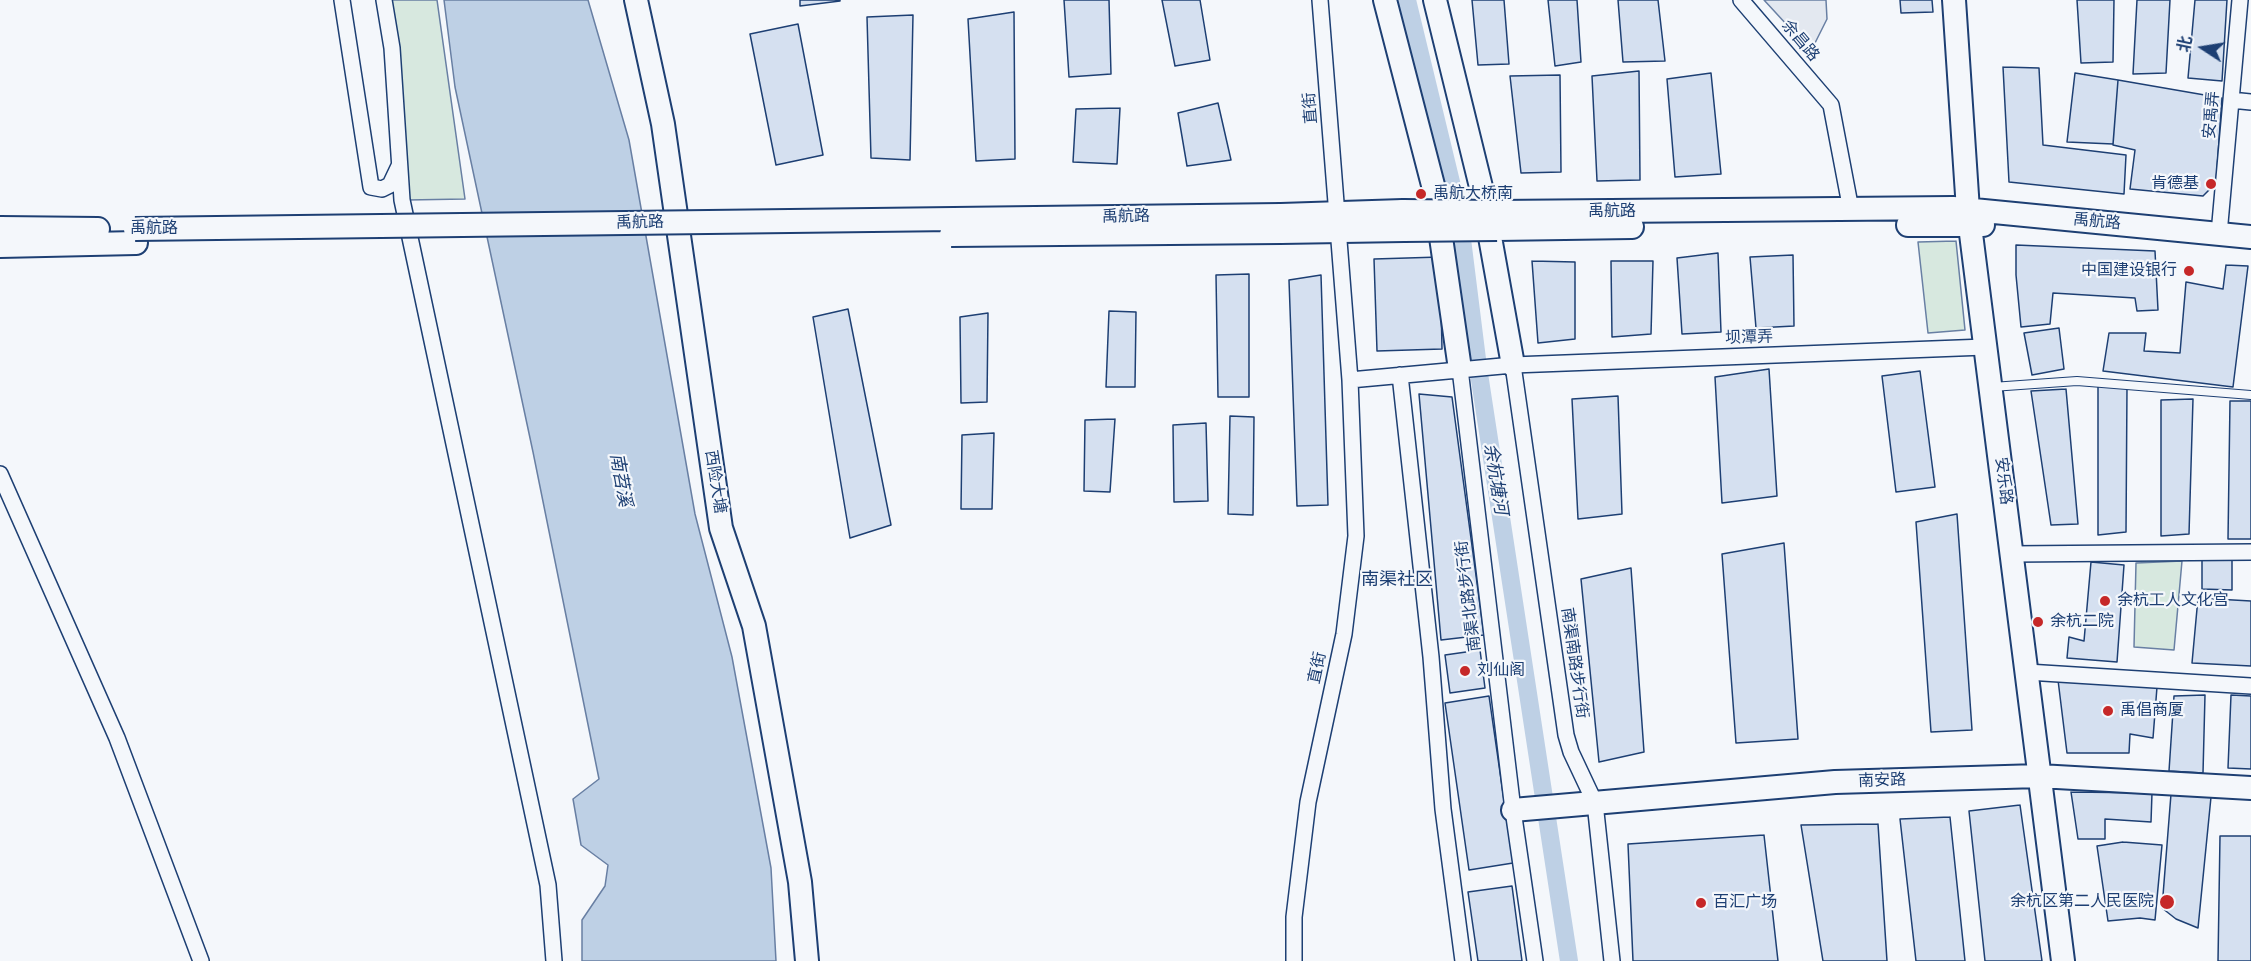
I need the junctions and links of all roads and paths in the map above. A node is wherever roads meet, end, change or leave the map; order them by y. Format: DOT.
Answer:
graph roads {
  1 [pos="342,0"];
  2 [pos="384,0"];
  3 [pos="636,0"];
  4 [pos="1320,0"];
  5 [pos="1385,0"];
  6 [pos="1435,0"];
  7 [pos="1741,0"];
  8 [pos="1954,0"];
  9 [pos="2240,0"];
  10 [pos="2231,100"];
  11 [pos="2251,102"];
  12 [pos="400,163"];
  13 [pos="1851,210"];
  14 [pos="1969,217"];
  15 [pos="1497,221"];
  16 [pos="1339,222"];
  17 [pos="0,228"];
  18 [pos="2219,234"];
  19 [pos="136,236"];
  20 [pos="2251,237"];
  21 [pos="0,246"];
  22 [pos="2251,247"];
  23 [pos="1985,347"];
  24 [pos="1514,365"];
  25 [pos="1463,369"];
  26 [pos="1400,375"];
  27 [pos="1350,380"];
  28 [pos="1991,388"];
  29 [pos="2251,395"];
  30 [pos="0,474"];
  31 [pos="2251,552"];
  32 [pos="2012,554"];
  33 [pos="2027,672"];
  34 [pos="2251,686"];
  35 [pos="2039,776"];
  36 [pos="2251,788"];
  37 [pos="1591,803"];
  38 [pos="1513,810"];
  39 [pos="201,961"];
  40 [pos="554,961"];
  41 [pos="807,961"];
  42 [pos="1294,961"];
  43 [pos="1463,961"];
  44 [pos="1535,961"];
  45 [pos="1612,961"];
  46 [pos="2063,961"];
  1 -- 12 [label="street"];
  2 -- 12 [label="street"];
  3 -- 41 [label="street, 西险大塘"];
  4 -- 16 [label="street, 直街"];
  5 -- 25 [label="street"];
  6 -- 24 [label="street"];
  7 -- 13 [label="street, 余昌路"];
  8 -- 14 [label="street, 安乐路"];
  9 -- 10 [label="street, 安禹弄"];
  10 -- 11 [label="street"];
  10 -- 18 [label="street, 安禹弄"];
  12 -- 40 [label="street"];
  13 -- 14 [label="street, 禹航路"];
  13 -- 15 [label="street, 禹航路"];
  14 -- 15 [label="street, 禹航路"];
  14 -- 18 [label="street, 禹航路"];
  14 -- 22 [label="street, 禹航路"];
  14 -- 23 [label="street, 安乐路"];
  15 -- 16 [label="street, 禹航路, bridge"];
  16 -- 19 [label="street, 禹航路, bridge"];
  16 -- 27 [label="street, 直街"];
  17 -- 19 [label="street, 禹航路"];
  18 -- 20 [label="street, 禹航路"];
  19 -- 21 [label="street, 禹航路"];
  23 -- 24 [label="street, 坝潭弄"];
  23 -- 28 [label="street, 安乐路"];
  24 -- 25 [label="street, 坝潭弄"];
  24 -- 37 [label="street, 南渠南路步行街"];
  25 -- 26 [label="street, 坝潭弄"];
  25 -- 38 [label="street, 南渠北路步行街"];
  26 -- 27 [label="street, 坝潭弄"];
  26 -- 43 [label="street"];
  27 -- 42 [label="street, 直街"];
  28 -- 29 [label="lane"];
  28 -- 32 [label="street, 安乐路"];
  30 -- 39 [label="street"];
  31 -- 32 [label="street"];
  32 -- 33 [label="street, 安乐路"];
  33 -- 34 [label="street"];
  33 -- 35 [label="street, 安乐路"];
  35 -- 36 [label="street, 南安路"];
  35 -- 37 [label="street, 南安路"];
  35 -- 46 [label="street, 安乐路"];
  37 -- 38 [label="street, 南安路"];
  37 -- 45 [label="street, 南渠南路步行街"];
  38 -- 44 [label="street, 南渠北路步行街"];
}
